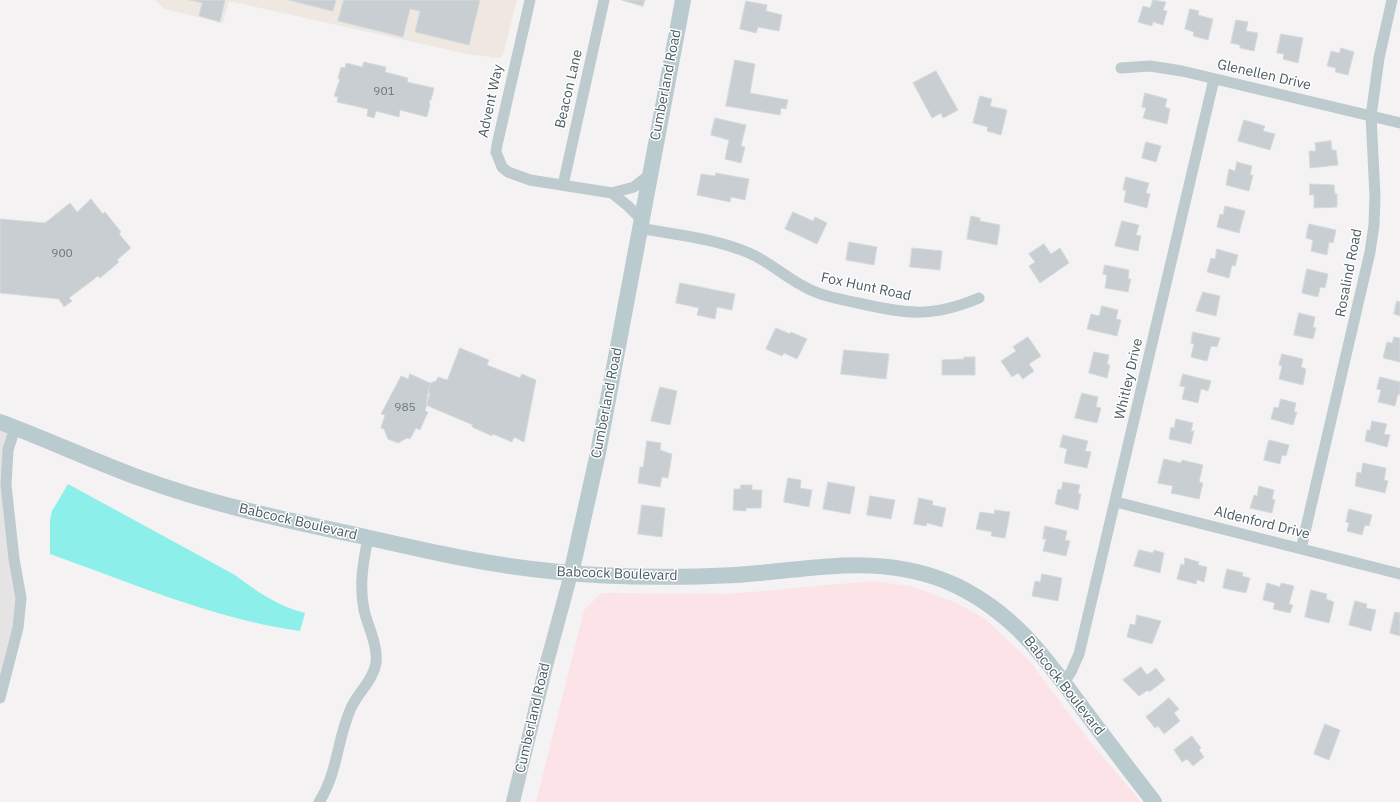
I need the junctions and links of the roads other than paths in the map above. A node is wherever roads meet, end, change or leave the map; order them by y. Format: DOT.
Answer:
graph roads {
  1 [pos="530,0"];
  2 [pos="604,0"];
  3 [pos="683,0"];
  4 [pos="1392,0"];
  5 [pos="1121,68"];
  6 [pos="1214,79"];
  7 [pos="1371,116"];
  8 [pos="1400,123"];
  9 [pos="649,175"];
  10 [pos="563,185"];
  11 [pos="612,193"];
  12 [pos="640,224"];
  13 [pos="979,298"];
  14 [pos="0,422"];
  15 [pos="15,428"];
  16 [pos="1116,502"];
  17 [pos="368,538"];
  18 [pos="1301,549"];
  19 [pos="571,574"];
  20 [pos="1400,574"];
  21 [pos="1064,682"];
  22 [pos="0,698"];
  23 [pos="319,802"];
  24 [pos="513,802"];
  25 [pos="1154,802"];
  1 -- 10 [label="street, Advent Way"];
  2 -- 10 [label="street, Beacon Lane"];
  3 -- 9 [label="main road, Cumberland Road"];
  4 -- 7 [label="street, Rosalind Road"];
  5 -- 6 [label="street, Glenellen Drive"];
  6 -- 7 [label="street, Glenellen Drive"];
  6 -- 16 [label="street, Whitley Drive"];
  7 -- 8 [label="street, Glenellen Drive"];
  7 -- 18 [label="street, Rosalind Road"];
  9 -- 11 [label="street, Advent Way"];
  9 -- 12 [label="main road, Cumberland Road"];
  10 -- 11 [label="street, Advent Way"];
  11 -- 12 [label="street, Advent Way"];
  12 -- 13 [label="street, Fox Hunt Road"];
  12 -- 19 [label="main road, Cumberland Road"];
  14 -- 15 [label="main road, Babcock Boulevard"];
  15 -- 17 [label="main road, Babcock Boulevard"];
  15 -- 22 [label="street"];
  16 -- 18 [label="street, Aldenford Drive"];
  16 -- 21 [label="street, Whitley Drive"];
  17 -- 19 [label="main road, Babcock Boulevard"];
  17 -- 23 [label="street"];
  18 -- 20 [label="street, Aldenford Drive"];
  19 -- 21 [label="main road, Babcock Boulevard"];
  19 -- 24 [label="street, Cumberland Road"];
  21 -- 25 [label="main road, Babcock Boulevard"];
}
